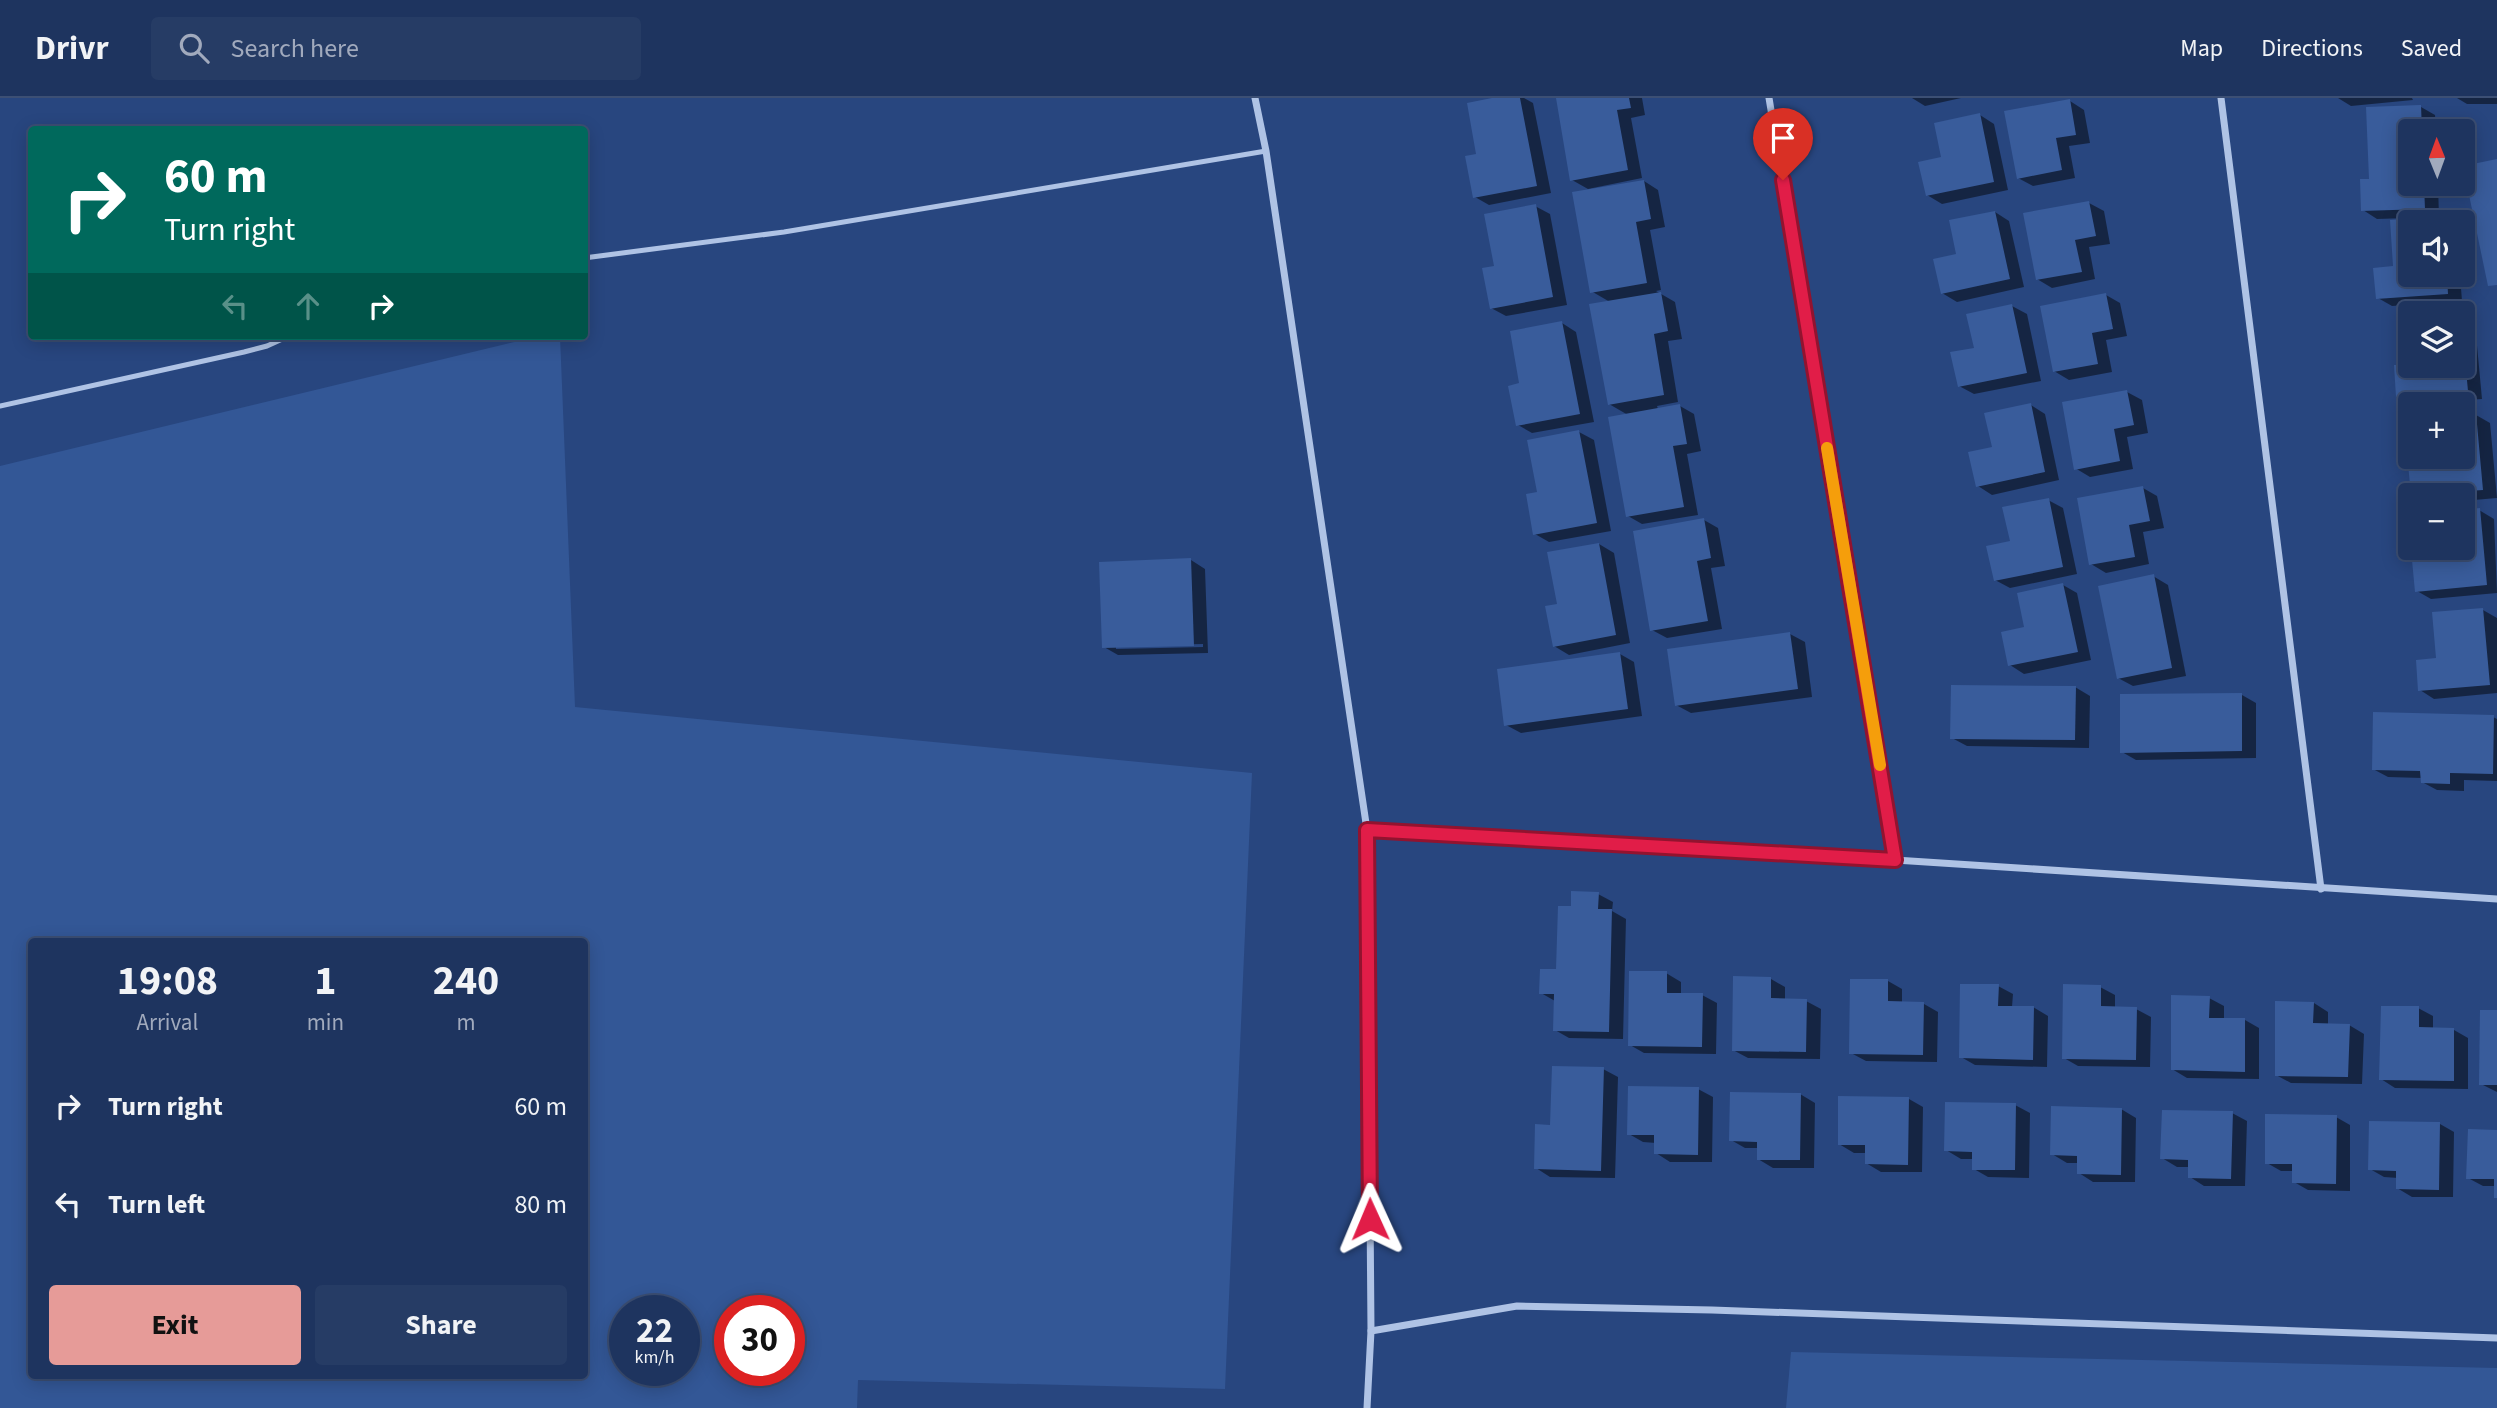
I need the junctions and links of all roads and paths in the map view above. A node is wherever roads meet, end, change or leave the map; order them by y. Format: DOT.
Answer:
graph roads {
  1 [pos="1255,98"];
  2 [pos="1769,98"];
  3 [pos="2221,98"];
  4 [pos="1266,150"];
  5 [pos="588,257"];
  6 [pos="280,340"];
  7 [pos="0,406"];
  8 [pos="1367,830"];
  9 [pos="1895,860"];
  10 [pos="2321,889"];
  11 [pos="2497,899"];
  12 [pos="1371,1331"];
  13 [pos="2497,1338"];
  14 [pos="1367,1408"];
  1 -- 4 [label="street"];
  2 -- 9 [label="street"];
  3 -- 10 [label="street"];
  4 -- 5 [label="lane"];
  4 -- 8 [label="street"];
  6 -- 7 [label="lane"];
  8 -- 9 [label="street"];
  8 -- 12 [label="street"];
  9 -- 10 [label="street"];
  10 -- 11 [label="street"];
  12 -- 13 [label="street"];
  12 -- 14 [label="street"];
}
